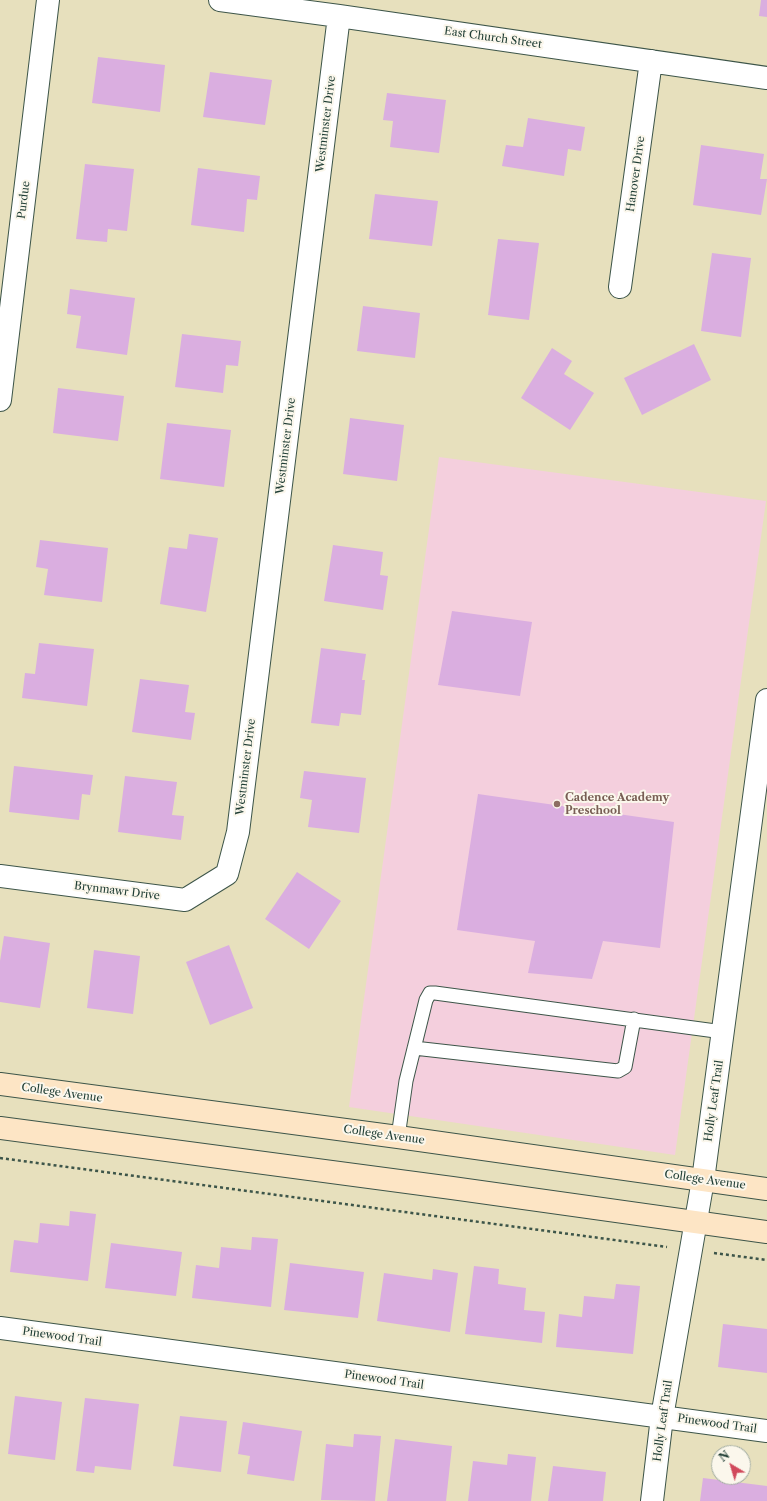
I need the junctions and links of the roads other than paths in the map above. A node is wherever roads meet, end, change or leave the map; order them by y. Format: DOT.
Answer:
graph roads {
  1 [pos="48,0"];
  2 [pos="220,0"];
  3 [pos="339,16"];
  4 [pos="651,61"];
  5 [pos="767,78"];
  6 [pos="620,287"];
  7 [pos="0,400"];
  8 [pos="767,700"];
  9 [pos="227,874"];
  10 [pos="0,876"];
  11 [pos="634,1019"];
  12 [pos="723,1032"];
  13 [pos="414,1048"];
  14 [pos="0,1084"];
  15 [pos="0,1128"];
  16 [pos="398,1137"];
  17 [pos="703,1180"];
  18 [pos="767,1189"];
  19 [pos="697,1222"];
  20 [pos="767,1232"];
  21 [pos="0,1328"];
  22 [pos="662,1417"];
  23 [pos="767,1431"];
  24 [pos="652,1501"];
  1 -- 7 [label="street, Purdue"];
  2 -- 3 [label="street, East Church Street"];
  3 -- 4 [label="street, East Church Street"];
  3 -- 9 [label="street, Westminster Drive"];
  4 -- 5 [label="street, East Church Street"];
  4 -- 6 [label="street, Hanover Drive"];
  8 -- 12 [label="street, Holly Leaf Trail"];
  9 -- 10 [label="street, Brynmawr Drive"];
  11 -- 12 [label="lane"];
  11 -- 13 [label="lane"];
  11 -- 13 [label="lane"];
  12 -- 17 [label="street, Holly Leaf Trail"];
  13 -- 16 [label="lane"];
  14 -- 16 [label="main road, College Avenue"];
  15 -- 19 [label="main road"];
  16 -- 17 [label="main road, College Avenue"];
  17 -- 18 [label="main road, College Avenue"];
  17 -- 19 [label="street, Holly Leaf Trail"];
  19 -- 20 [label="main road"];
  19 -- 22 [label="street, Holly Leaf Trail"];
  21 -- 22 [label="street, Pinewood Trail"];
  22 -- 23 [label="street, Pinewood Trail"];
  22 -- 24 [label="street, Holly Leaf Trail"];
}
